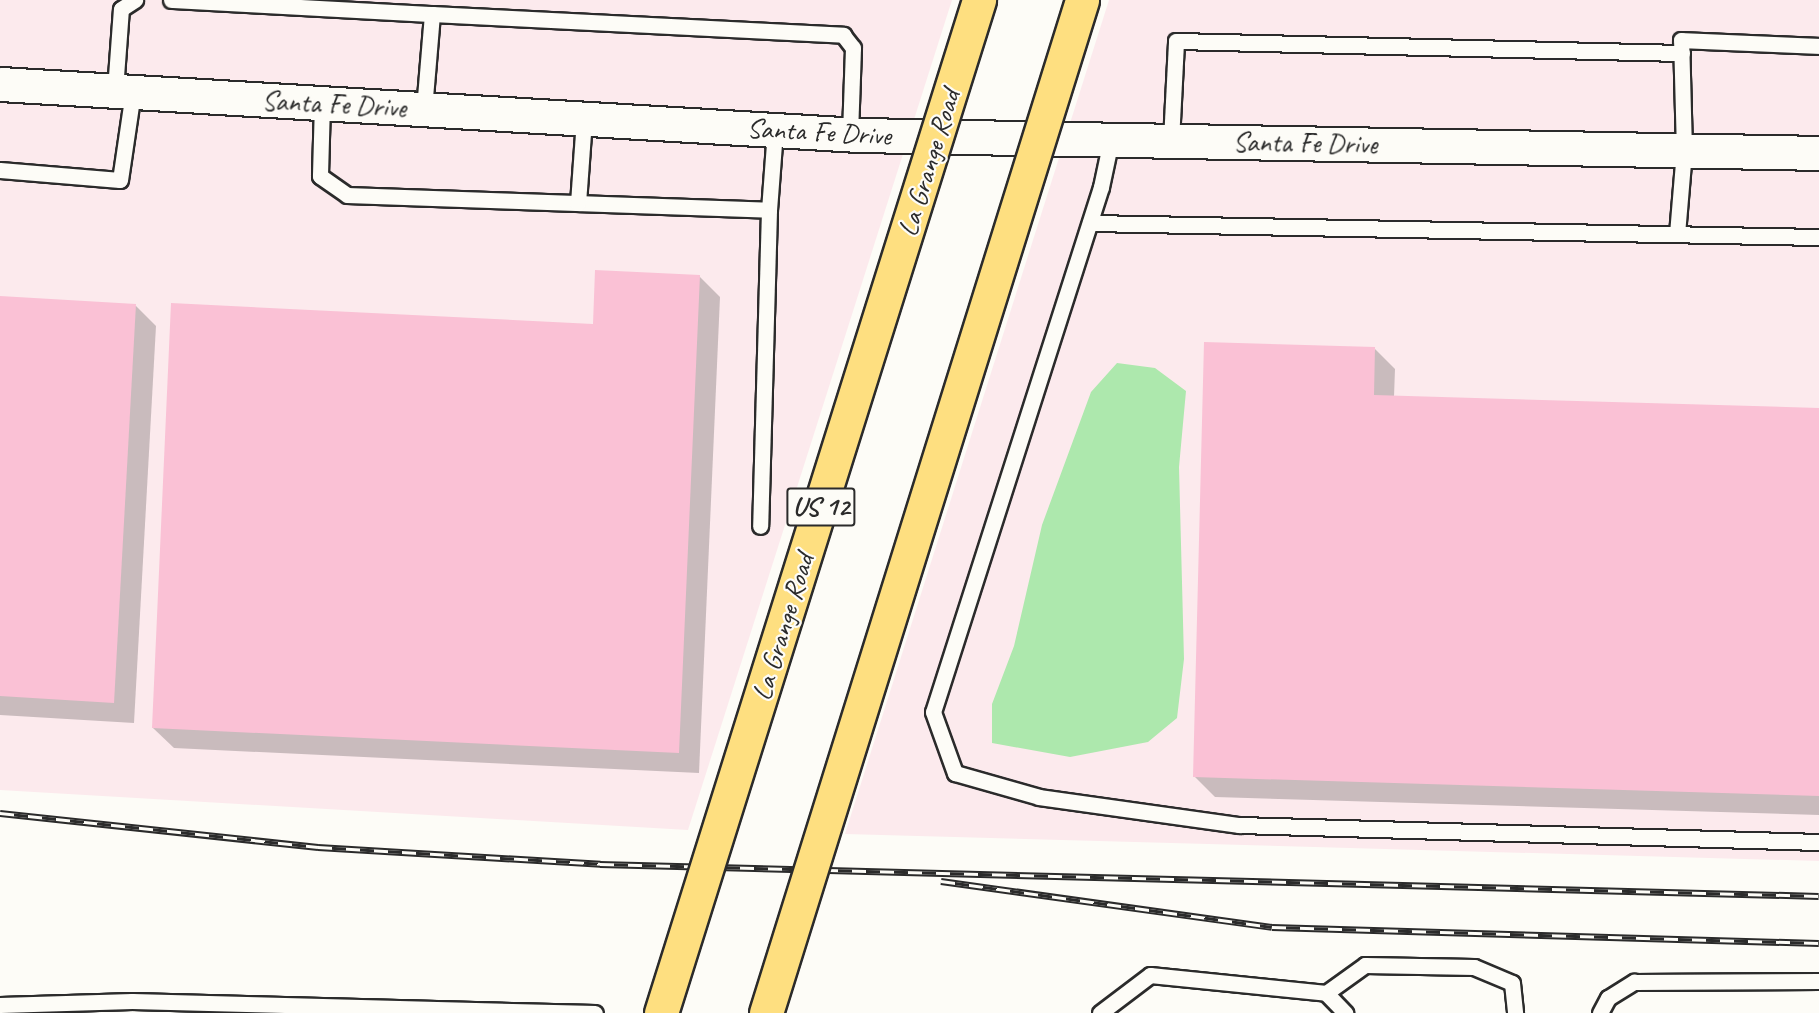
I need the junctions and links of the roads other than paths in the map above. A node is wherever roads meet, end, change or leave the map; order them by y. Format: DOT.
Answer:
graph roads {
  1 [pos="135,0"];
  2 [pos="171,0"];
  3 [pos="979,0"];
  4 [pos="1082,0"];
  5 [pos="432,14"];
  6 [pos="1819,46"];
  7 [pos="1682,53"];
  8 [pos="0,84"];
  9 [pos="124,91"];
  10 [pos="322,103"];
  11 [pos="424,109"];
  12 [pos="584,118"];
  13 [pos="775,130"];
  14 [pos="850,134"];
  15 [pos="1111,140"];
  16 [pos="1171,141"];
  17 [pos="1684,151"];
  18 [pos="1819,153"];
  19 [pos="0,170"];
  20 [pos="578,203"];
  21 [pos="770,210"];
  22 [pos="1090,222"];
  23 [pos="1677,234"];
  24 [pos="1819,237"];
  25 [pos="760,526"];
  26 [pos="1819,842"];
  27 [pos="1819,981"];
  28 [pos="1326,993"];
  29 [pos="0,1005"];
  30 [pos="595,1013"];
  31 [pos="661,1013"];
  32 [pos="766,1013"];
  33 [pos="1100,1013"];
  34 [pos="1345,1013"];
  35 [pos="1515,1013"];
  36 [pos="1600,1013"];
  1 -- 9 [label="lane"];
  2 -- 5 [label="lane"];
  3 -- 31 [label="highway, La Grange Road / US 12, bridge"];
  4 -- 32 [label="highway, bridge"];
  5 -- 11 [label="lane"];
  5 -- 14 [label="lane"];
  6 -- 7 [label="lane"];
  7 -- 16 [label="lane"];
  7 -- 17 [label="lane"];
  8 -- 9 [label="street, Santa Fe Drive"];
  9 -- 10 [label="street, Santa Fe Drive"];
  9 -- 19 [label="lane"];
  10 -- 11 [label="street, Santa Fe Drive"];
  10 -- 20 [label="lane"];
  11 -- 12 [label="street, Santa Fe Drive"];
  12 -- 13 [label="street, Santa Fe Drive"];
  12 -- 20 [label="lane"];
  13 -- 14 [label="street, Santa Fe Drive"];
  13 -- 21 [label="lane"];
  14 -- 15 [label="street, Santa Fe Drive"];
  15 -- 16 [label="street, Santa Fe Drive"];
  15 -- 22 [label="lane"];
  16 -- 17 [label="street, Santa Fe Drive"];
  17 -- 18 [label="street, Santa Fe Drive"];
  17 -- 23 [label="lane"];
  20 -- 21 [label="lane"];
  21 -- 25 [label="lane"];
  22 -- 23 [label="lane"];
  22 -- 26 [label="lane"];
  23 -- 24 [label="lane"];
  27 -- 36 [label="lane"];
  28 -- 33 [label="lane"];
  28 -- 34 [label="lane"];
  28 -- 35 [label="lane"];
  29 -- 30 [label="lane"];
}
